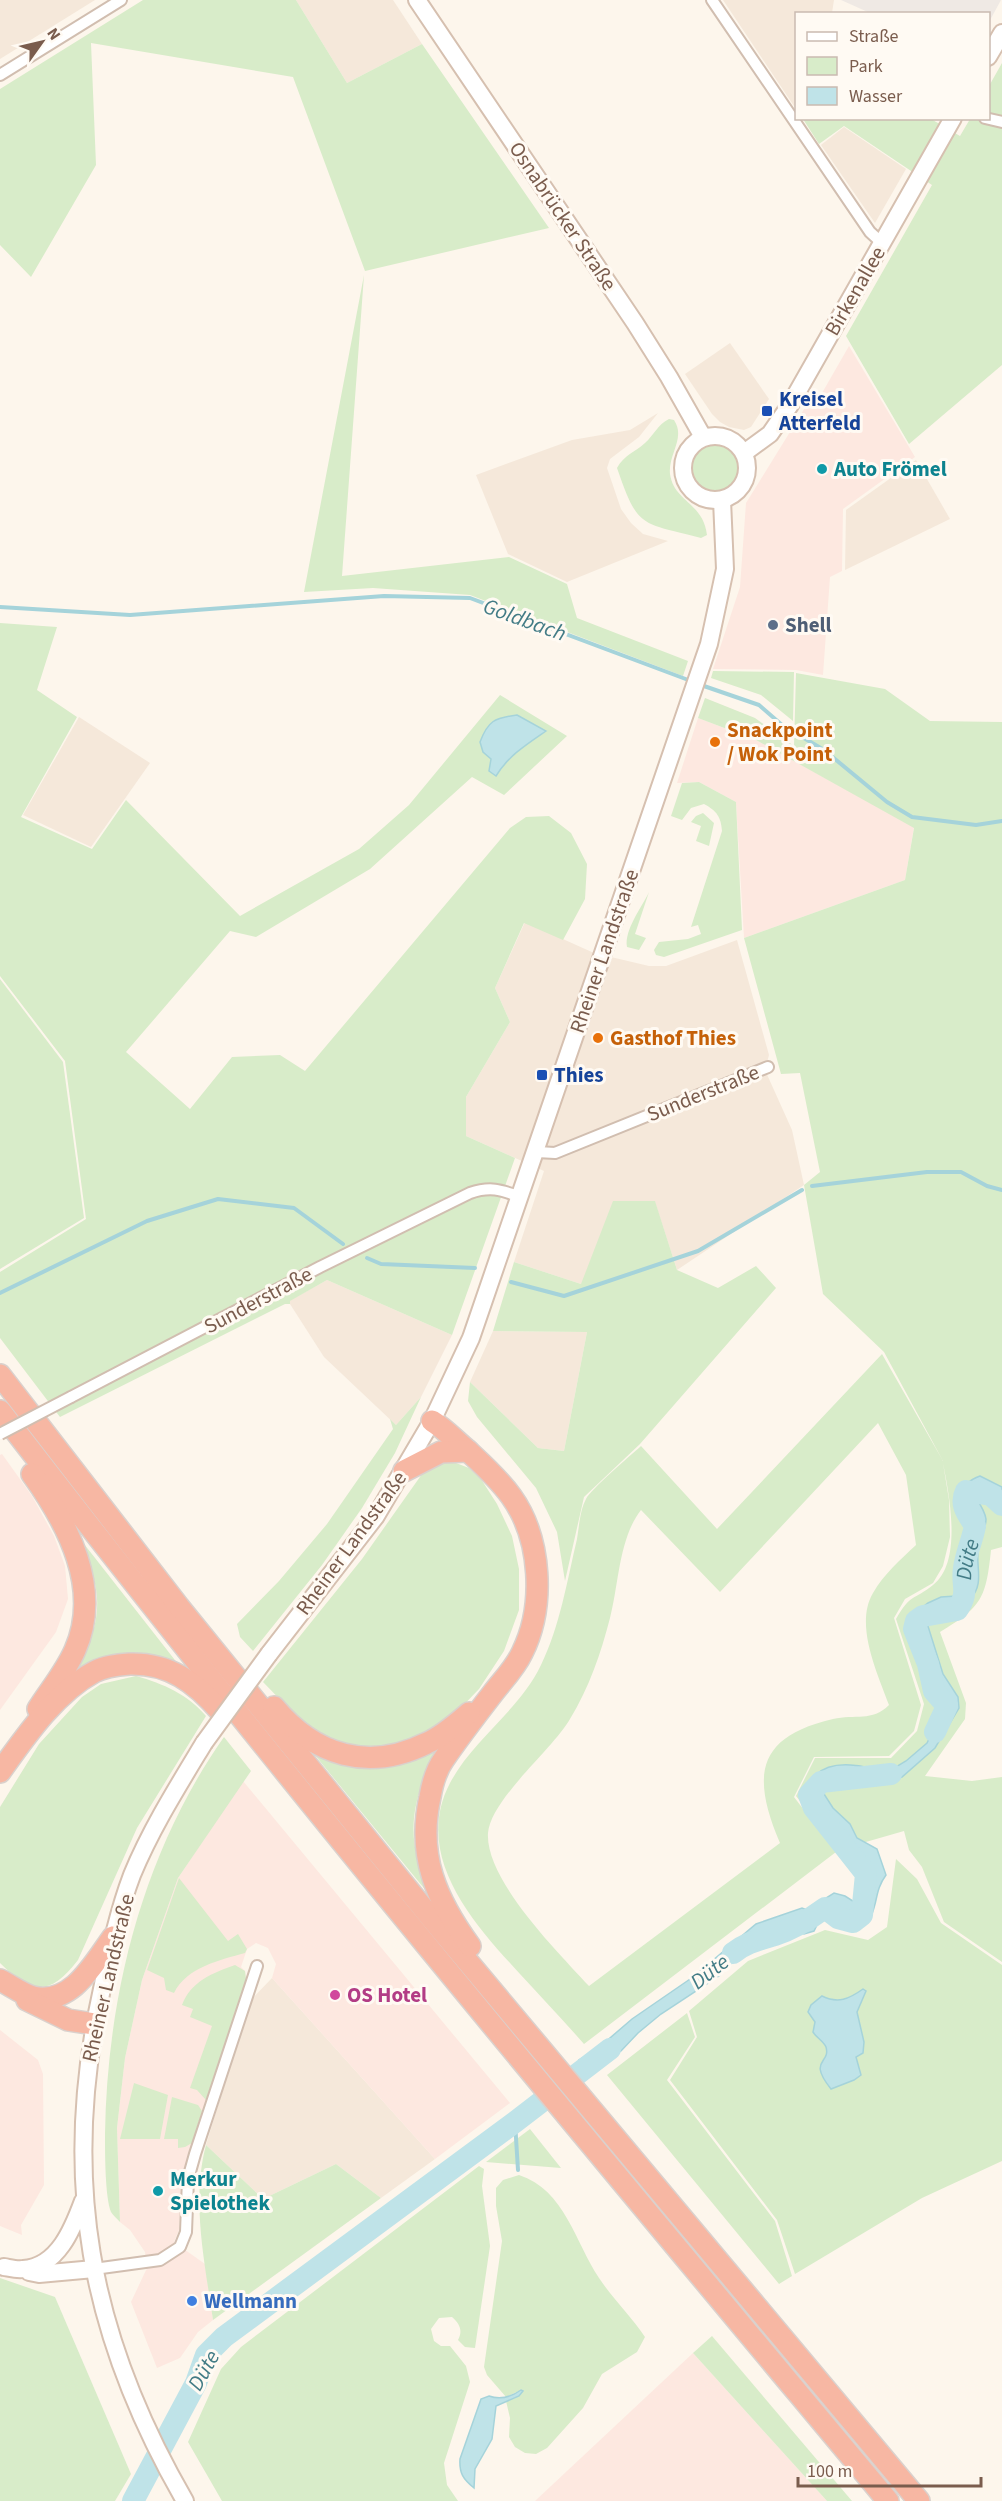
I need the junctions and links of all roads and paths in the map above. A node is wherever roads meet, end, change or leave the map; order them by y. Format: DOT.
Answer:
graph roads {
  1 [pos="121,0"];
  2 [pos="417,0"];
  3 [pos="712,0"];
  4 [pos="1002,33"];
  5 [pos="990,54"];
  6 [pos="0,75"];
  7 [pos="952,120"];
  8 [pos="882,243"];
  9 [pos="703,437"];
  10 [pos="744,453"];
  11 [pos="722,503"];
  12 [pos="768,1067"];
  13 [pos="537,1152"];
  14 [pos="521,1197"];
  15 [pos="0,1376"];
  16 [pos="0,1411"];
  17 [pos="432,1421"];
  18 [pos="0,1432"];
  19 [pos="468,1452"];
  20 [pos="404,1472"];
  21 [pos="179,1607"];
  22 [pos="493,1694"];
  23 [pos="21,1743"];
  24 [pos="0,1772"];
  25 [pos="297,1788"];
  26 [pos="113,1937"];
  27 [pos="256,1966"];
  28 [pos="0,1980"];
  29 [pos="496,1996"];
  30 [pos="94,2024"];
  31 [pos="84,2197"];
  32 [pos="2,2266"];
  33 [pos="94,2269"];
  34 [pos="185,2501"];
  35 [pos="888,2501"];
  36 [pos="919,2501"];
  1 -- 6 [label="street"];
  2 -- 9 [label="main road, Osnabrücker Straße"];
  3 -- 8 [label="street"];
  4 -- 5 [label="main road"];
  7 -- 8 [label="main road, Birkenallee"];
  8 -- 10 [label="main road, Birkenallee"];
  9 -- 10 [label="main road"];
  9 -- 11 [label="main road"];
  10 -- 11 [label="main road"];
  11 -- 13 [label="main road, Rheiner Landstraße"];
  12 -- 13 [label="street, Sunderstraße"];
  13 -- 14 [label="main road, Rheiner Landstraße"];
  14 -- 17 [label="main road, Rheiner Landstraße"];
  14 -- 18 [label="street, Sunderstraße, bridge"];
  15 -- 21 [label="highway"];
  16 -- 25 [label="highway"];
  17 -- 19 [label="highway"];
  17 -- 20 [label="main road, Rheiner Landstraße"];
  18 -- 23 [label="highway"];
  19 -- 20 [label="highway"];
  19 -- 22 [label="highway"];
  20 -- 26 [label="main road, Rheiner Landstraße, bridge"];
  21 -- 22 [label="highway"];
  21 -- 29 [label="highway"];
  22 -- 29 [label="highway"];
  23 -- 24 [label="highway"];
  23 -- 25 [label="highway"];
  25 -- 35 [label="highway"];
  26 -- 28 [label="highway"];
  26 -- 30 [label="main road, Rheiner Landstraße"];
  27 -- 33 [label="street"];
  28 -- 30 [label="highway"];
  29 -- 36 [label="highway"];
  30 -- 31 [label="main road, Rheiner Landstraße"];
  31 -- 32 [label="main road"];
  31 -- 33 [label="main road, Rheiner Landstraße"];
  32 -- 33 [label="main road"];
  33 -- 34 [label="main road, Rheiner Landstraße"];
}
